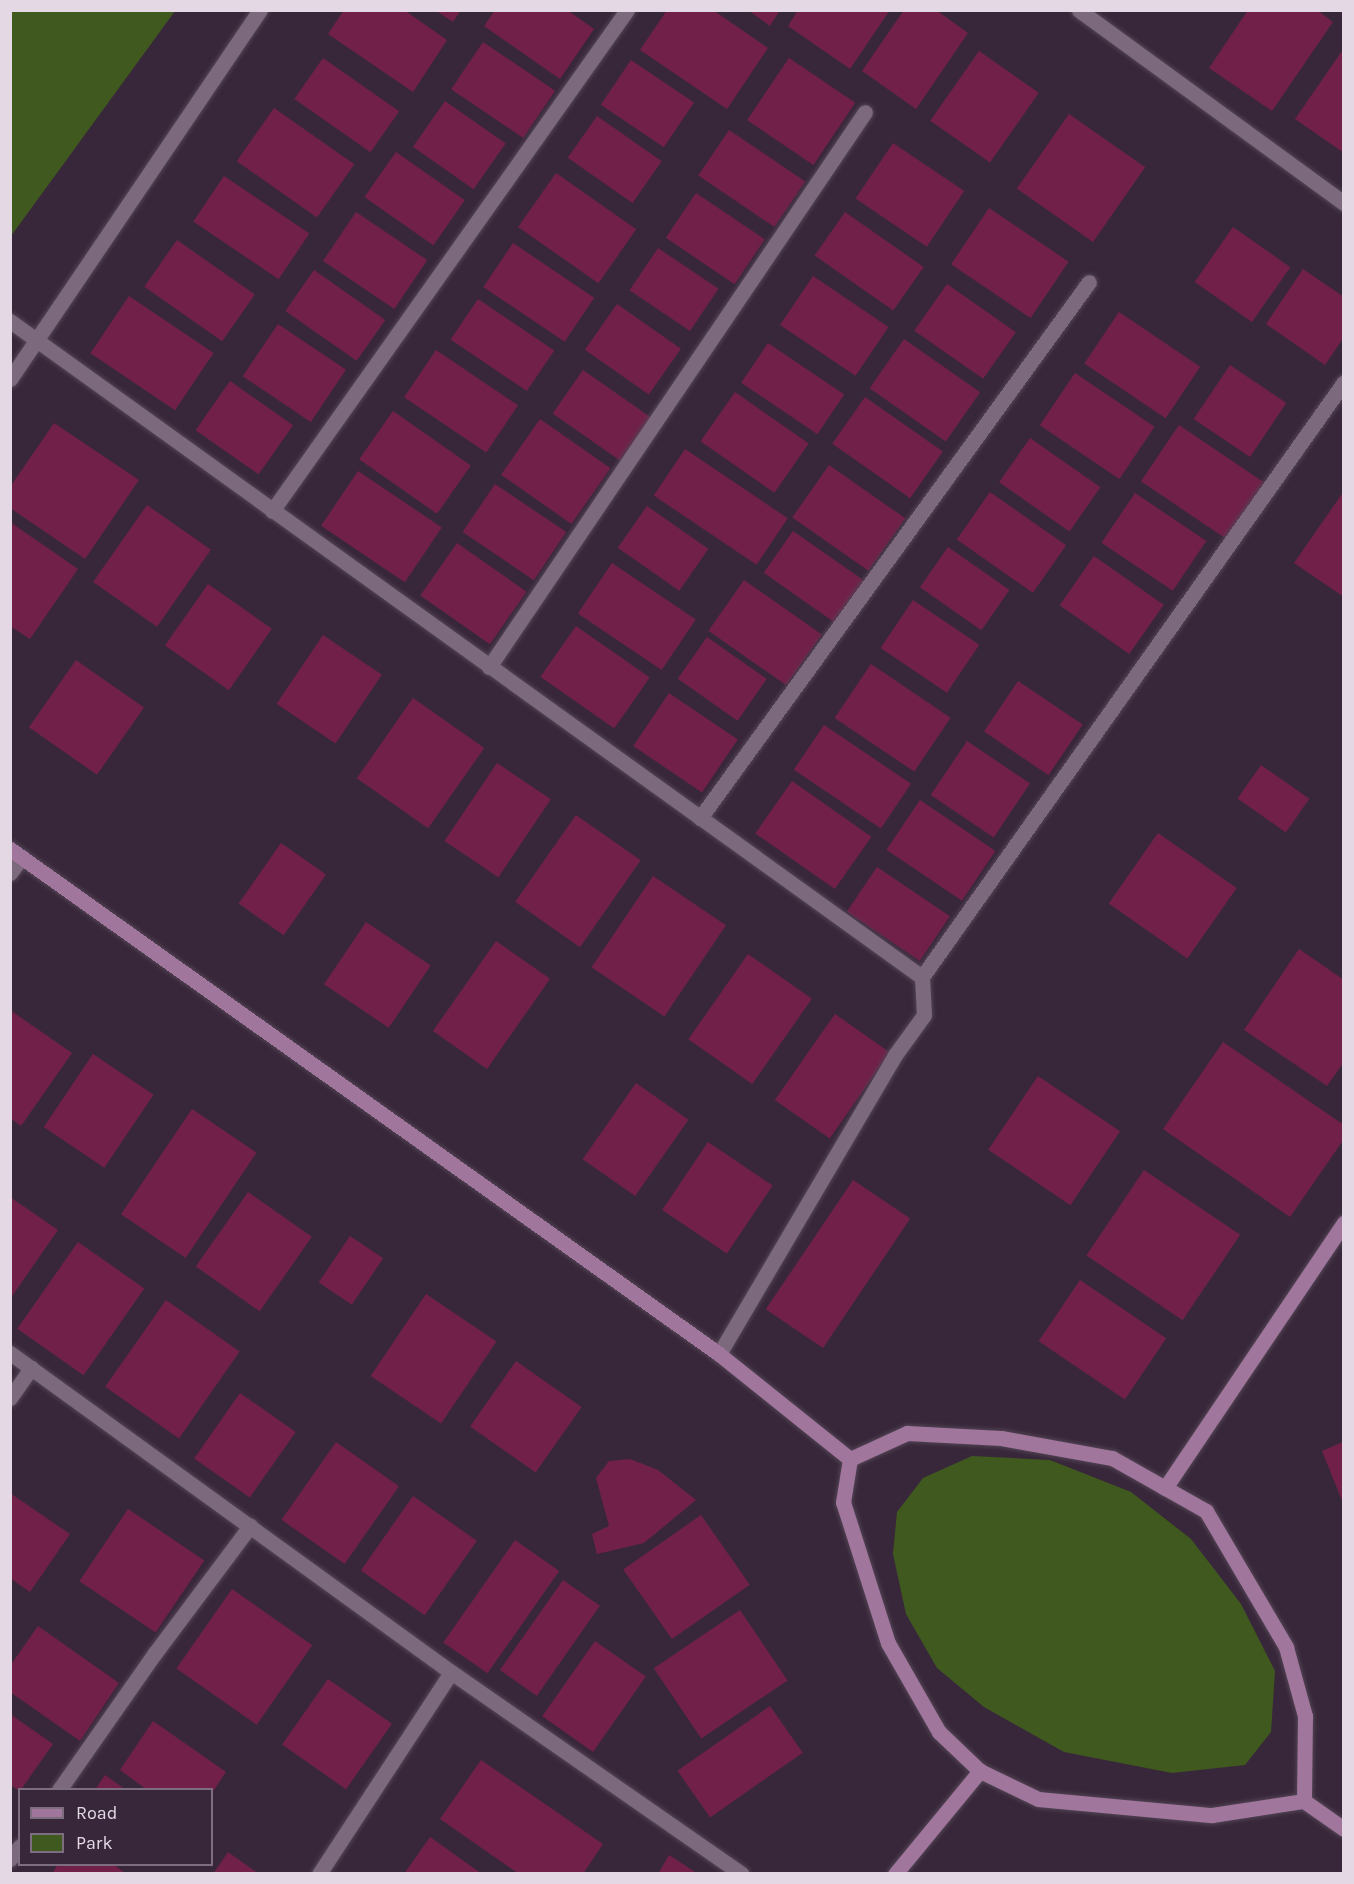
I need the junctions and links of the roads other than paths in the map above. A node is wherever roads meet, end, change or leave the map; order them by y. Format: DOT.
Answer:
graph roads {
  1 [pos="260,10"];
  2 [pos="627,10"];
  3 [pos="1079,10"];
  4 [pos="865,111"];
  5 [pos="1344,203"];
  6 [pos="1089,282"];
  7 [pos="10,321"];
  8 [pos="37,340"];
  9 [pos="10,379"];
  10 [pos="1344,382"];
  11 [pos="272,511"];
  12 [pos="489,667"];
  13 [pos="700,818"];
  14 [pos="16,853"];
  15 [pos="10,873"];
  16 [pos="922,977"];
  17 [pos="1344,1223"];
  18 [pos="10,1353"];
  19 [pos="719,1354"];
  20 [pos="32,1368"];
  21 [pos="10,1398"];
  22 [pos="850,1459"];
  23 [pos="1165,1488"];
  24 [pos="250,1526"];
  25 [pos="451,1672"];
  26 [pos="980,1771"];
  27 [pos="60,1788"];
  28 [pos="1304,1801"];
  29 [pos="1344,1829"];
  30 [pos="319,1874"];
  31 [pos="742,1874"];
  32 [pos="895,1874"];
  1 -- 8 [label="street"];
  2 -- 11 [label="street"];
  3 -- 5 [label="street"];
  4 -- 12 [label="street"];
  6 -- 13 [label="street"];
  7 -- 8 [label="street"];
  8 -- 9 [label="street"];
  8 -- 11 [label="street"];
  10 -- 16 [label="street"];
  11 -- 12 [label="street"];
  12 -- 13 [label="street"];
  13 -- 16 [label="street"];
  14 -- 15 [label="street"];
  14 -- 19 [label="street"];
  16 -- 19 [label="street"];
  17 -- 23 [label="street"];
  18 -- 20 [label="street"];
  19 -- 22 [label="street"];
  20 -- 21 [label="street"];
  20 -- 24 [label="street"];
  22 -- 23 [label="street"];
  22 -- 26 [label="street"];
  23 -- 28 [label="street"];
  24 -- 25 [label="street"];
  24 -- 27 [label="street"];
  25 -- 30 [label="street"];
  25 -- 31 [label="street"];
  26 -- 28 [label="street"];
  26 -- 32 [label="street"];
  28 -- 29 [label="street"];
}
